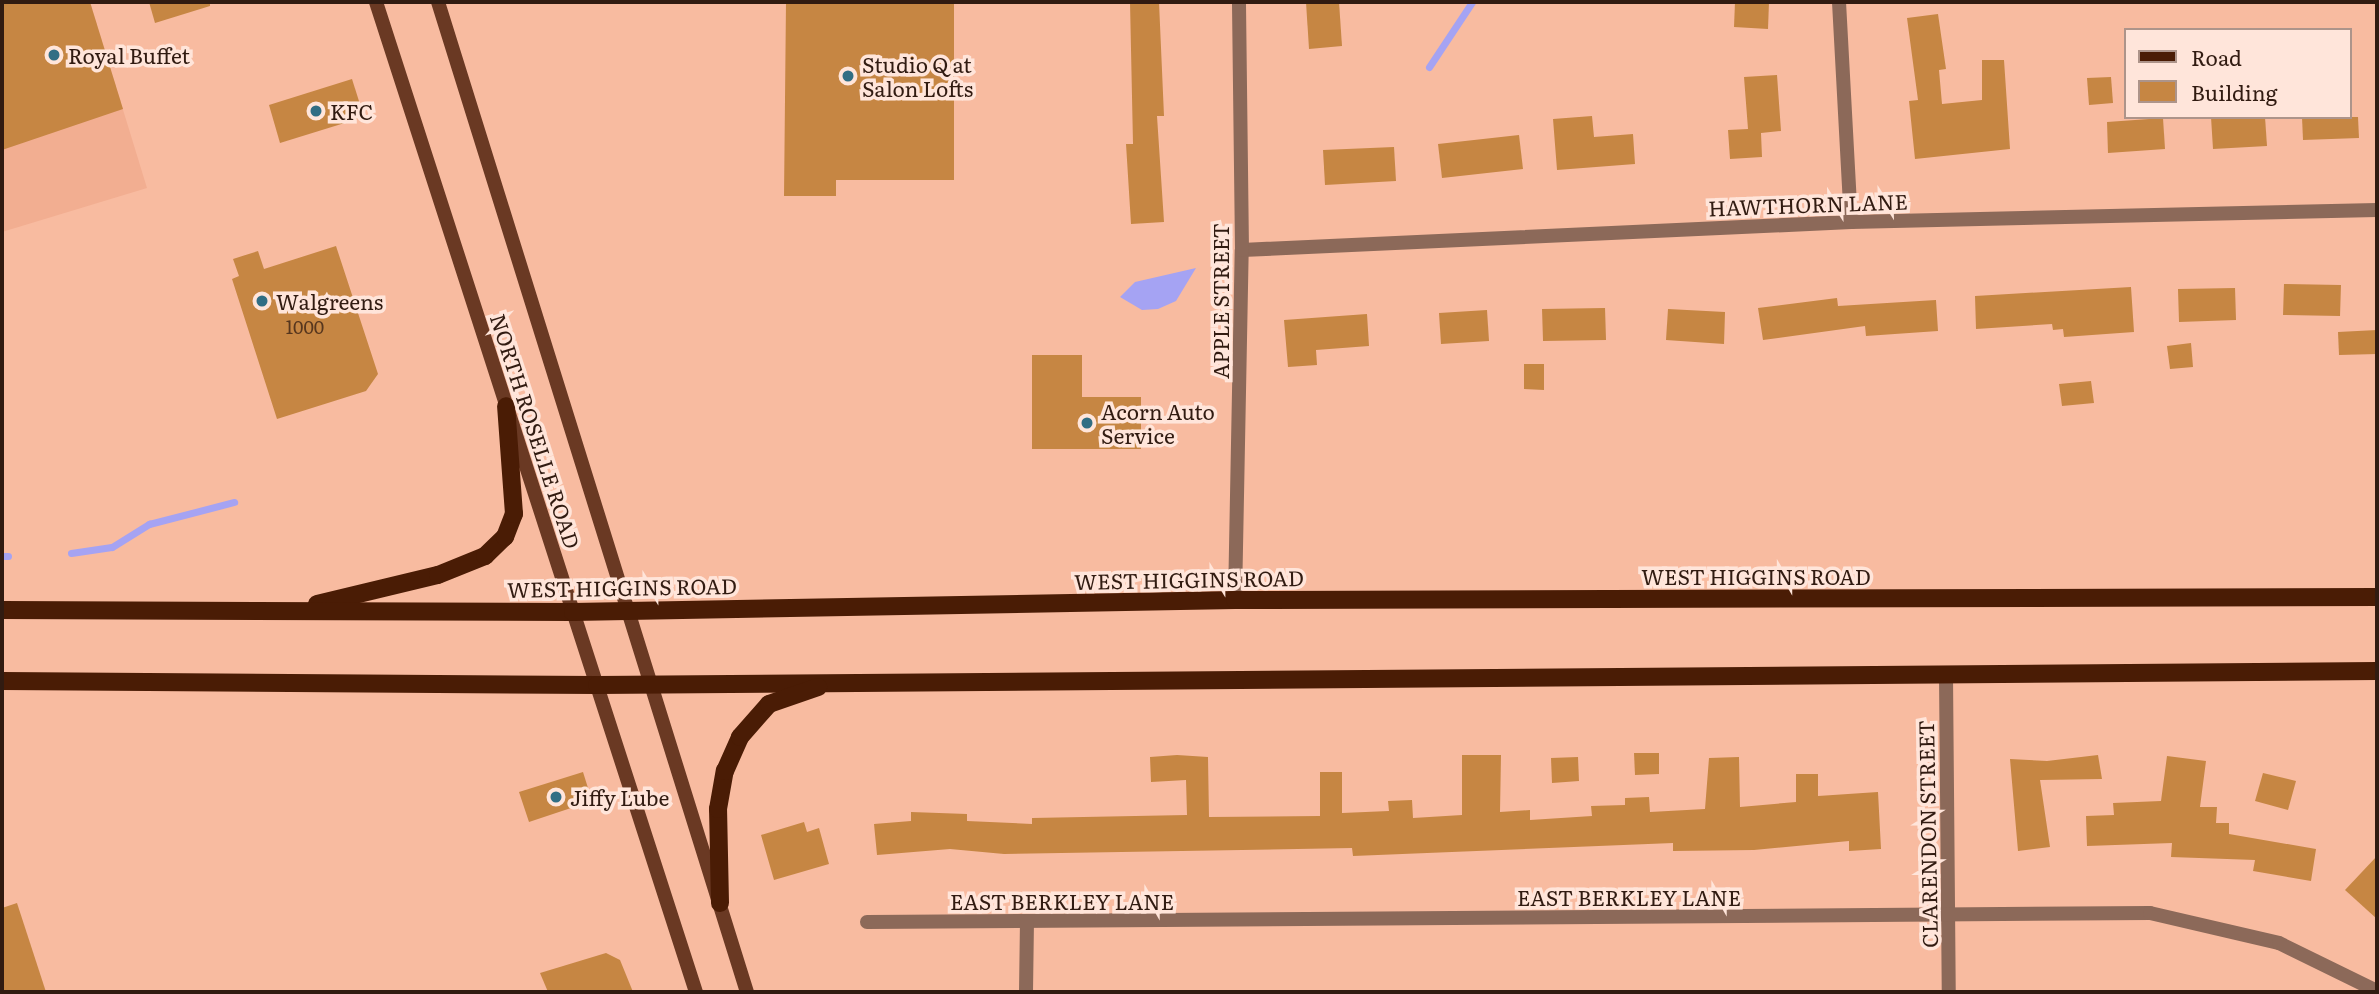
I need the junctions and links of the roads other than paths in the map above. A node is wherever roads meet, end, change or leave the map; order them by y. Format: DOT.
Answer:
graph roads {
  1 [pos="376,2"];
  2 [pos="438,2"];
  3 [pos="1239,2"];
  4 [pos="1839,2"];
  5 [pos="2377,210"];
  6 [pos="1851,222"];
  7 [pos="1242,250"];
  8 [pos="506,406"];
  9 [pos="2377,597"];
  10 [pos="1235,600"];
  11 [pos="2,610"];
  12 [pos="292,610"];
  13 [pos="628,610"];
  14 [pos="573,612"];
  15 [pos="2377,671"];
  16 [pos="1946,676"];
  17 [pos="2,681"];
  18 [pos="650,682"];
  19 [pos="834,682"];
  20 [pos="597,685"];
  21 [pos="720,903"];
  22 [pos="1948,916"];
  23 [pos="867,922"];
  24 [pos="1027,922"];
  25 [pos="2377,991"];
  26 [pos="696,992"];
  27 [pos="747,992"];
  28 [pos="1027,992"];
  29 [pos="1949,992"];
  1 -- 8 [label="main road, NORTH ROSELLE ROAD"];
  2 -- 13 [label="main road, NORTH ROSELLE ROAD"];
  3 -- 7 [label="street, APPLE STREET"];
  4 -- 6 [label="street"];
  5 -- 6 [label="street, HAWTHORN LANE"];
  6 -- 7 [label="street, HAWTHORN LANE"];
  7 -- 10 [label="street, APPLE STREET"];
  8 -- 12 [label="main road"];
  8 -- 14 [label="main road, NORTH ROSELLE ROAD"];
  9 -- 10 [label="main road, WEST HIGGINS ROAD"];
  10 -- 13 [label="main road, WEST HIGGINS ROAD"];
  11 -- 12 [label="main road, WEST HIGGINS ROAD"];
  12 -- 14 [label="main road, WEST HIGGINS ROAD"];
  13 -- 14 [label="main road, WEST HIGGINS ROAD"];
  13 -- 18 [label="main road, NORTH ROSELLE ROAD"];
  14 -- 20 [label="main road, NORTH ROSELLE ROAD"];
  15 -- 16 [label="main road"];
  16 -- 19 [label="main road"];
  16 -- 22 [label="street, CLARENDON STREET"];
  17 -- 20 [label="main road"];
  18 -- 19 [label="main road"];
  18 -- 20 [label="main road"];
  18 -- 21 [label="main road, NORTH ROSELLE ROAD"];
  19 -- 21 [label="main road"];
  20 -- 26 [label="main road, NORTH ROSELLE ROAD"];
  21 -- 27 [label="main road, NORTH ROSELLE ROAD"];
  22 -- 24 [label="street, EAST BERKLEY LANE"];
  22 -- 25 [label="street, EAST BERKLEY LANE"];
  22 -- 29 [label="street, CLARENDON STREET"];
  23 -- 24 [label="street, EAST BERKLEY LANE"];
  24 -- 28 [label="street"];
}
